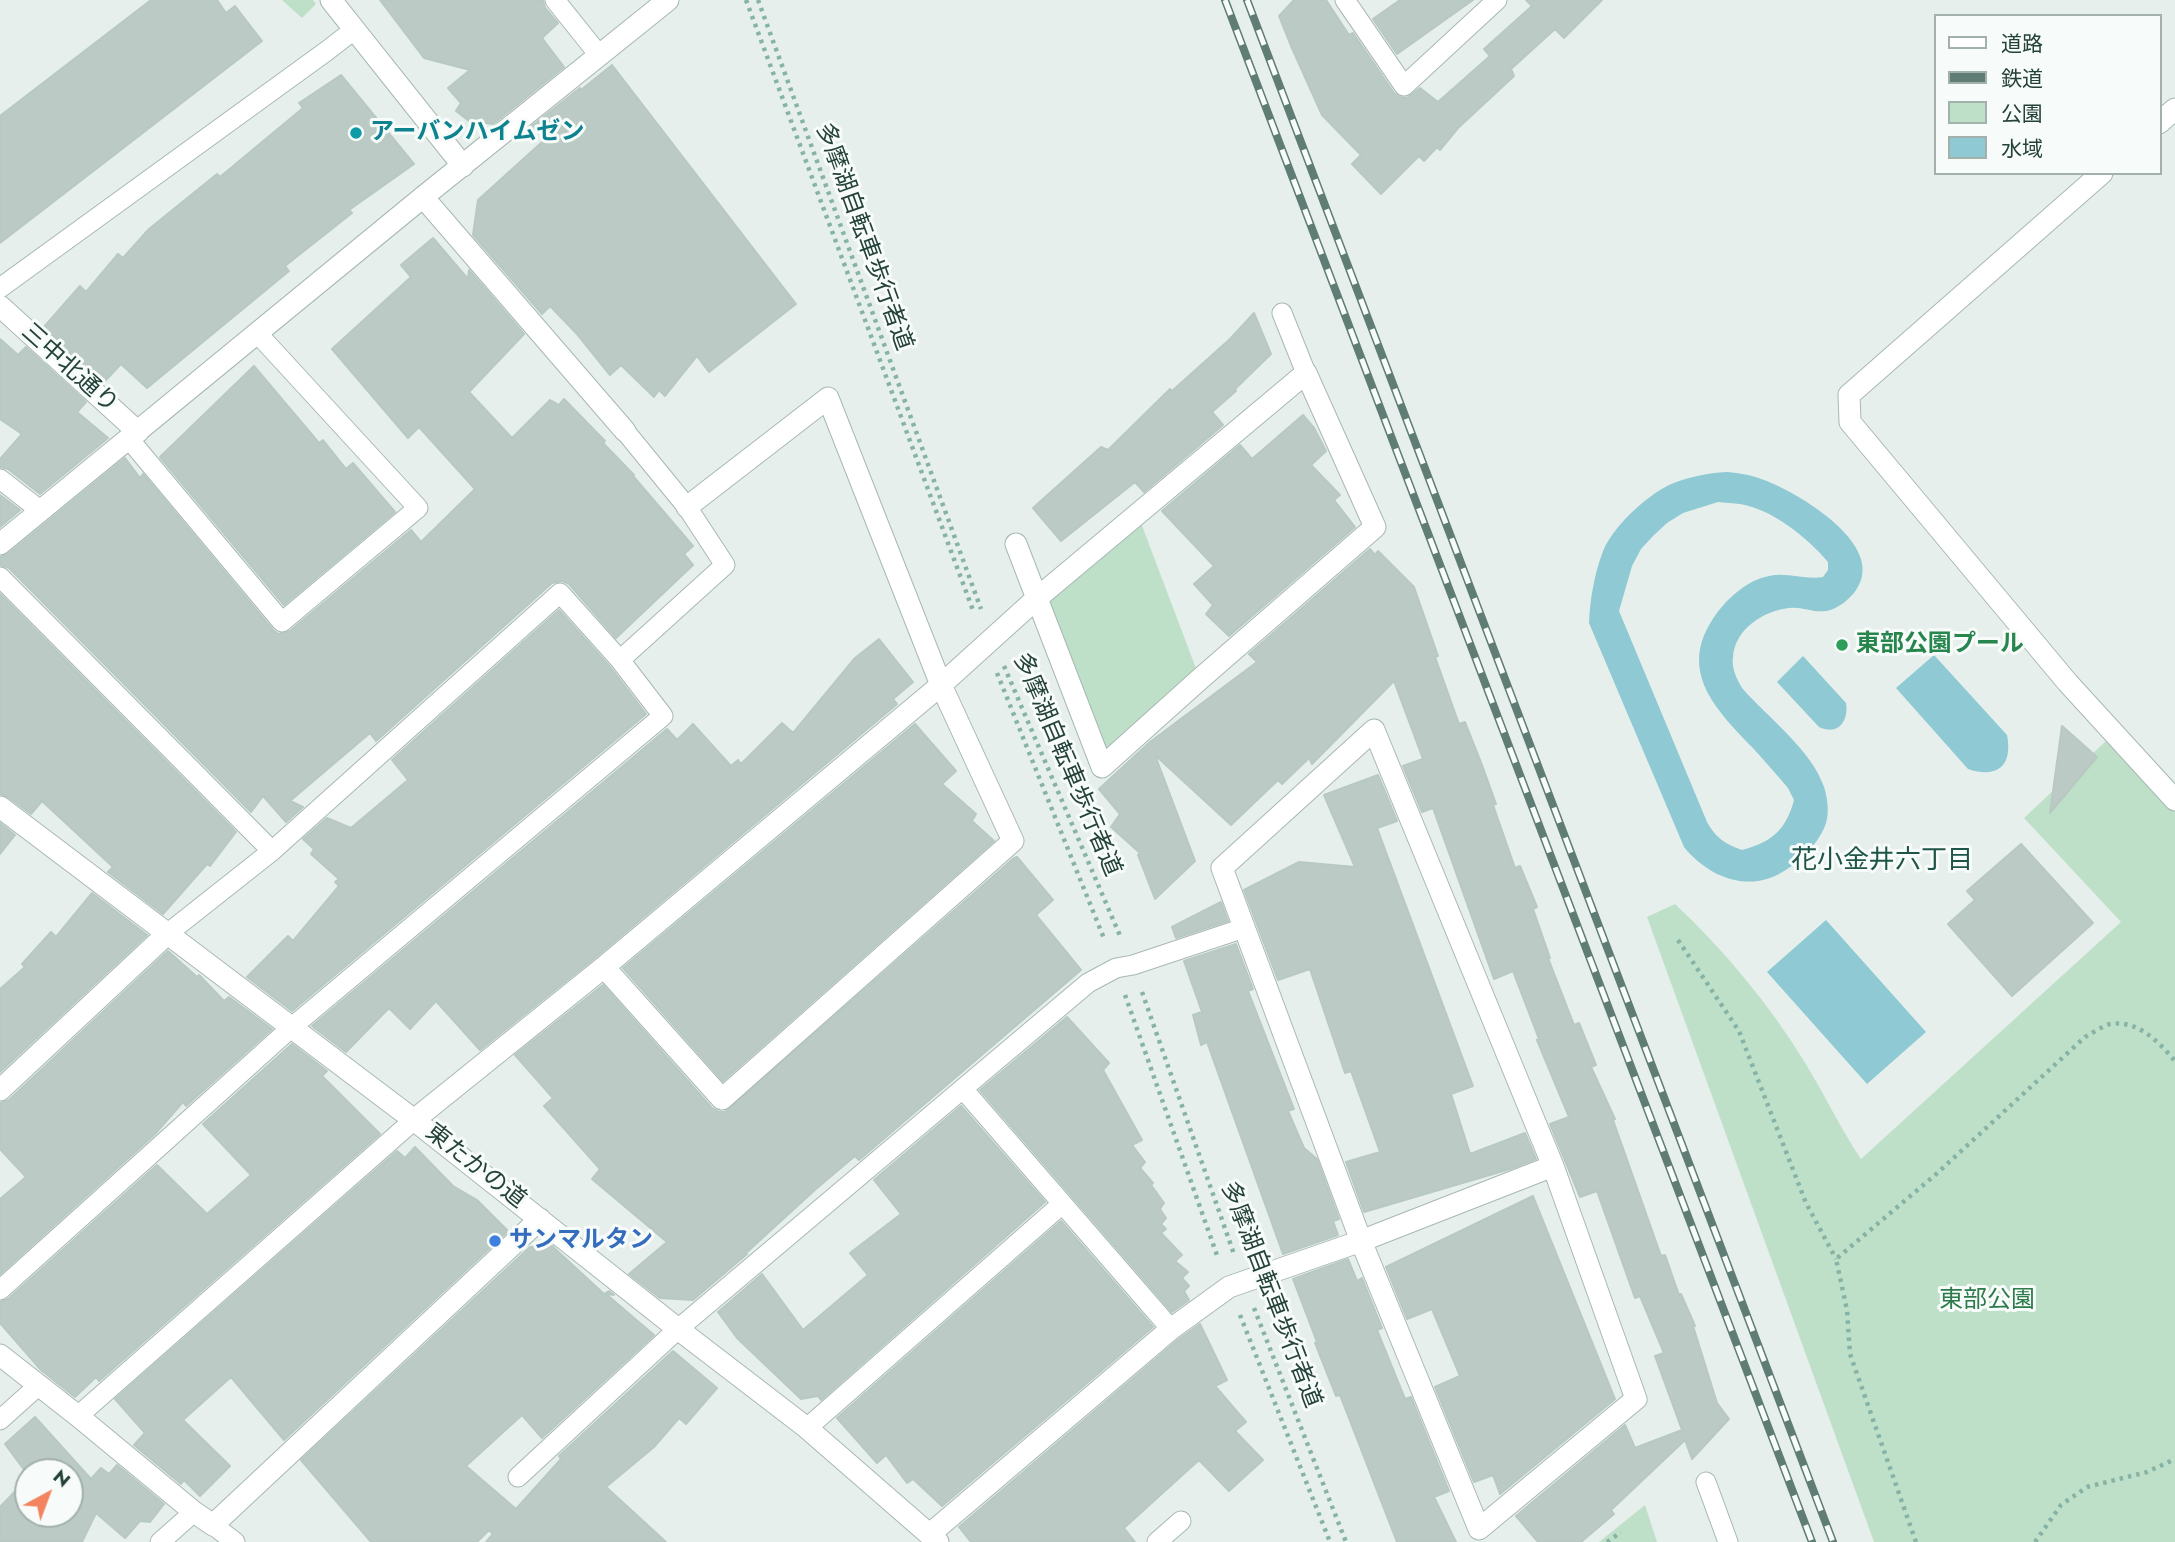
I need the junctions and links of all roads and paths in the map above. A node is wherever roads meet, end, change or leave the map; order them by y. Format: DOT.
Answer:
graph roads {
  1 [pos="331,0"];
  2 [pos="555,0"];
  3 [pos="668,0"];
  4 [pos="746,0"];
  5 [pos="758,0"];
  6 [pos="1345,0"];
  7 [pos="1497,0"];
  8 [pos="355,29"];
  9 [pos="599,55"];
  10 [pos="2175,110"];
  11 [pos="2161,121"];
  12 [pos="463,166"];
  13 [pos="2100,175"];
  14 [pos="423,197"];
  15 [pos="0,288"];
  16 [pos="0,306"];
  17 [pos="1282,313"];
  18 [pos="258,334"];
  19 [pos="1306,373"];
  20 [pos="625,431"];
  21 [pos="134,435"];
  22 [pos="0,479"];
  23 [pos="687,507"];
  24 [pos="41,511"];
  25 [pos="0,544"];
  26 [pos="1016,544"];
  27 [pos="0,577"];
  28 [pos="1036,599"];
  29 [pos="989,642"];
  30 [pos="620,660"];
  31 [pos="941,685"];
  32 [pos="2175,800"];
  33 [pos="0,807"];
  34 [pos="272,851"];
  35 [pos="1244,928"];
  36 [pos="167,934"];
  37 [pos="1678,940"];
  38 [pos="604,967"];
  39 [pos="1124,967"];
  40 [pos="292,1027"];
  41 [pos="2175,1061"];
  42 [pos="963,1089"];
  43 [pos="0,1090"];
  44 [pos="414,1120"];
  45 [pos="1553,1166"];
  46 [pos="1062,1204"];
  47 [pos="540,1219"];
  48 [pos="1361,1241"];
  49 [pos="1836,1259"];
  50 [pos="1236,1284"];
  51 [pos="0,1290"];
  52 [pos="678,1329"];
  53 [pos="1171,1329"];
  54 [pos="0,1355"];
  55 [pos="39,1385"];
  56 [pos="78,1416"];
  57 [pos="0,1420"];
  58 [pos="807,1428"];
  59 [pos="2175,1459"];
  60 [pos="518,1477"];
  61 [pos="1706,1482"];
  62 [pos="194,1512"];
  63 [pos="1181,1521"];
  64 [pos="213,1524"];
  65 [pos="1621,1532"];
  66 [pos="934,1538"];
  67 [pos="160,1542"];
  68 [pos="235,1542"];
  69 [pos="1157,1542"];
  70 [pos="1330,1542"];
  71 [pos="1346,1542"];
  72 [pos="1607,1542"];
  73 [pos="1728,1542"];
  74 [pos="1916,1542"];
  75 [pos="2035,1542"];
  1 -- 8 [label="street"];
  2 -- 9 [label="lane"];
  3 -- 9 [label="street"];
  4 -- 29 [label="path"];
  5 -- 29 [label="path, 多摩湖自転車歩行者道"];
  6 -- 7 [label="lane"];
  8 -- 12 [label="street"];
  8 -- 15 [label="lane"];
  9 -- 12 [label="street"];
  10 -- 11 [label="street"];
  12 -- 14 [label="street"];
  13 -- 32 [label="street"];
  14 -- 18 [label="street"];
  14 -- 20 [label="street"];
  16 -- 21 [label="street, 三中北通り"];
  17 -- 19 [label="lane"];
  18 -- 21 [label="street"];
  18 -- 21 [label="lane"];
  19 -- 28 [label="street"];
  19 -- 28 [label="street"];
  20 -- 23 [label="lane"];
  21 -- 24 [label="street"];
  22 -- 24 [label="lane"];
  23 -- 30 [label="lane"];
  23 -- 31 [label="street"];
  24 -- 25 [label="street"];
  26 -- 28 [label="street"];
  27 -- 34 [label="lane"];
  28 -- 29 [label="street"];
  29 -- 31 [label="street"];
  29 -- 39 [label="path"];
  29 -- 39 [label="path, 多摩湖自転車歩行者道"];
  30 -- 34 [label="lane"];
  30 -- 40 [label="lane"];
  31 -- 38 [label="street"];
  31 -- 38 [label="street"];
  33 -- 36 [label="street, 東たかの道"];
  34 -- 36 [label="lane"];
  35 -- 39 [label="lane"];
  35 -- 45 [label="street"];
  35 -- 48 [label="street"];
  36 -- 40 [label="street, 東たかの道"];
  36 -- 43 [label="street"];
  37 -- 49 [label="path"];
  38 -- 44 [label="street"];
  39 -- 42 [label="lane"];
  39 -- 50 [label="path"];
  39 -- 50 [label="path, 多摩湖自転車歩行者道"];
  40 -- 44 [label="street, 東たかの道"];
  40 -- 51 [label="lane"];
  41 -- 49 [label="path"];
  42 -- 46 [label="lane"];
  42 -- 52 [label="lane"];
  44 -- 47 [label="street, 東たかの道"];
  44 -- 56 [label="lane"];
  45 -- 48 [label="street"];
  45 -- 48 [label="street"];
  46 -- 53 [label="lane"];
  46 -- 58 [label="lane"];
  47 -- 52 [label="street, 東たかの道"];
  47 -- 64 [label="street"];
  48 -- 50 [label="street"];
  49 -- 74 [label="path"];
  50 -- 53 [label="street"];
  50 -- 70 [label="path"];
  50 -- 71 [label="path, 多摩湖自転車歩行者道"];
  52 -- 58 [label="street, 東たかの道"];
  52 -- 60 [label="lane"];
  53 -- 66 [label="street"];
  54 -- 55 [label="street"];
  55 -- 56 [label="street"];
  55 -- 57 [label="lane"];
  56 -- 62 [label="street"];
  58 -- 66 [label="street, 東たかの道"];
  59 -- 75 [label="path"];
  61 -- 73 [label="lane"];
  62 -- 64 [label="street"];
  62 -- 67 [label="lane"];
  63 -- 69 [label="lane"];
  64 -- 68 [label="lane"];
  65 -- 72 [label="path"];
}
